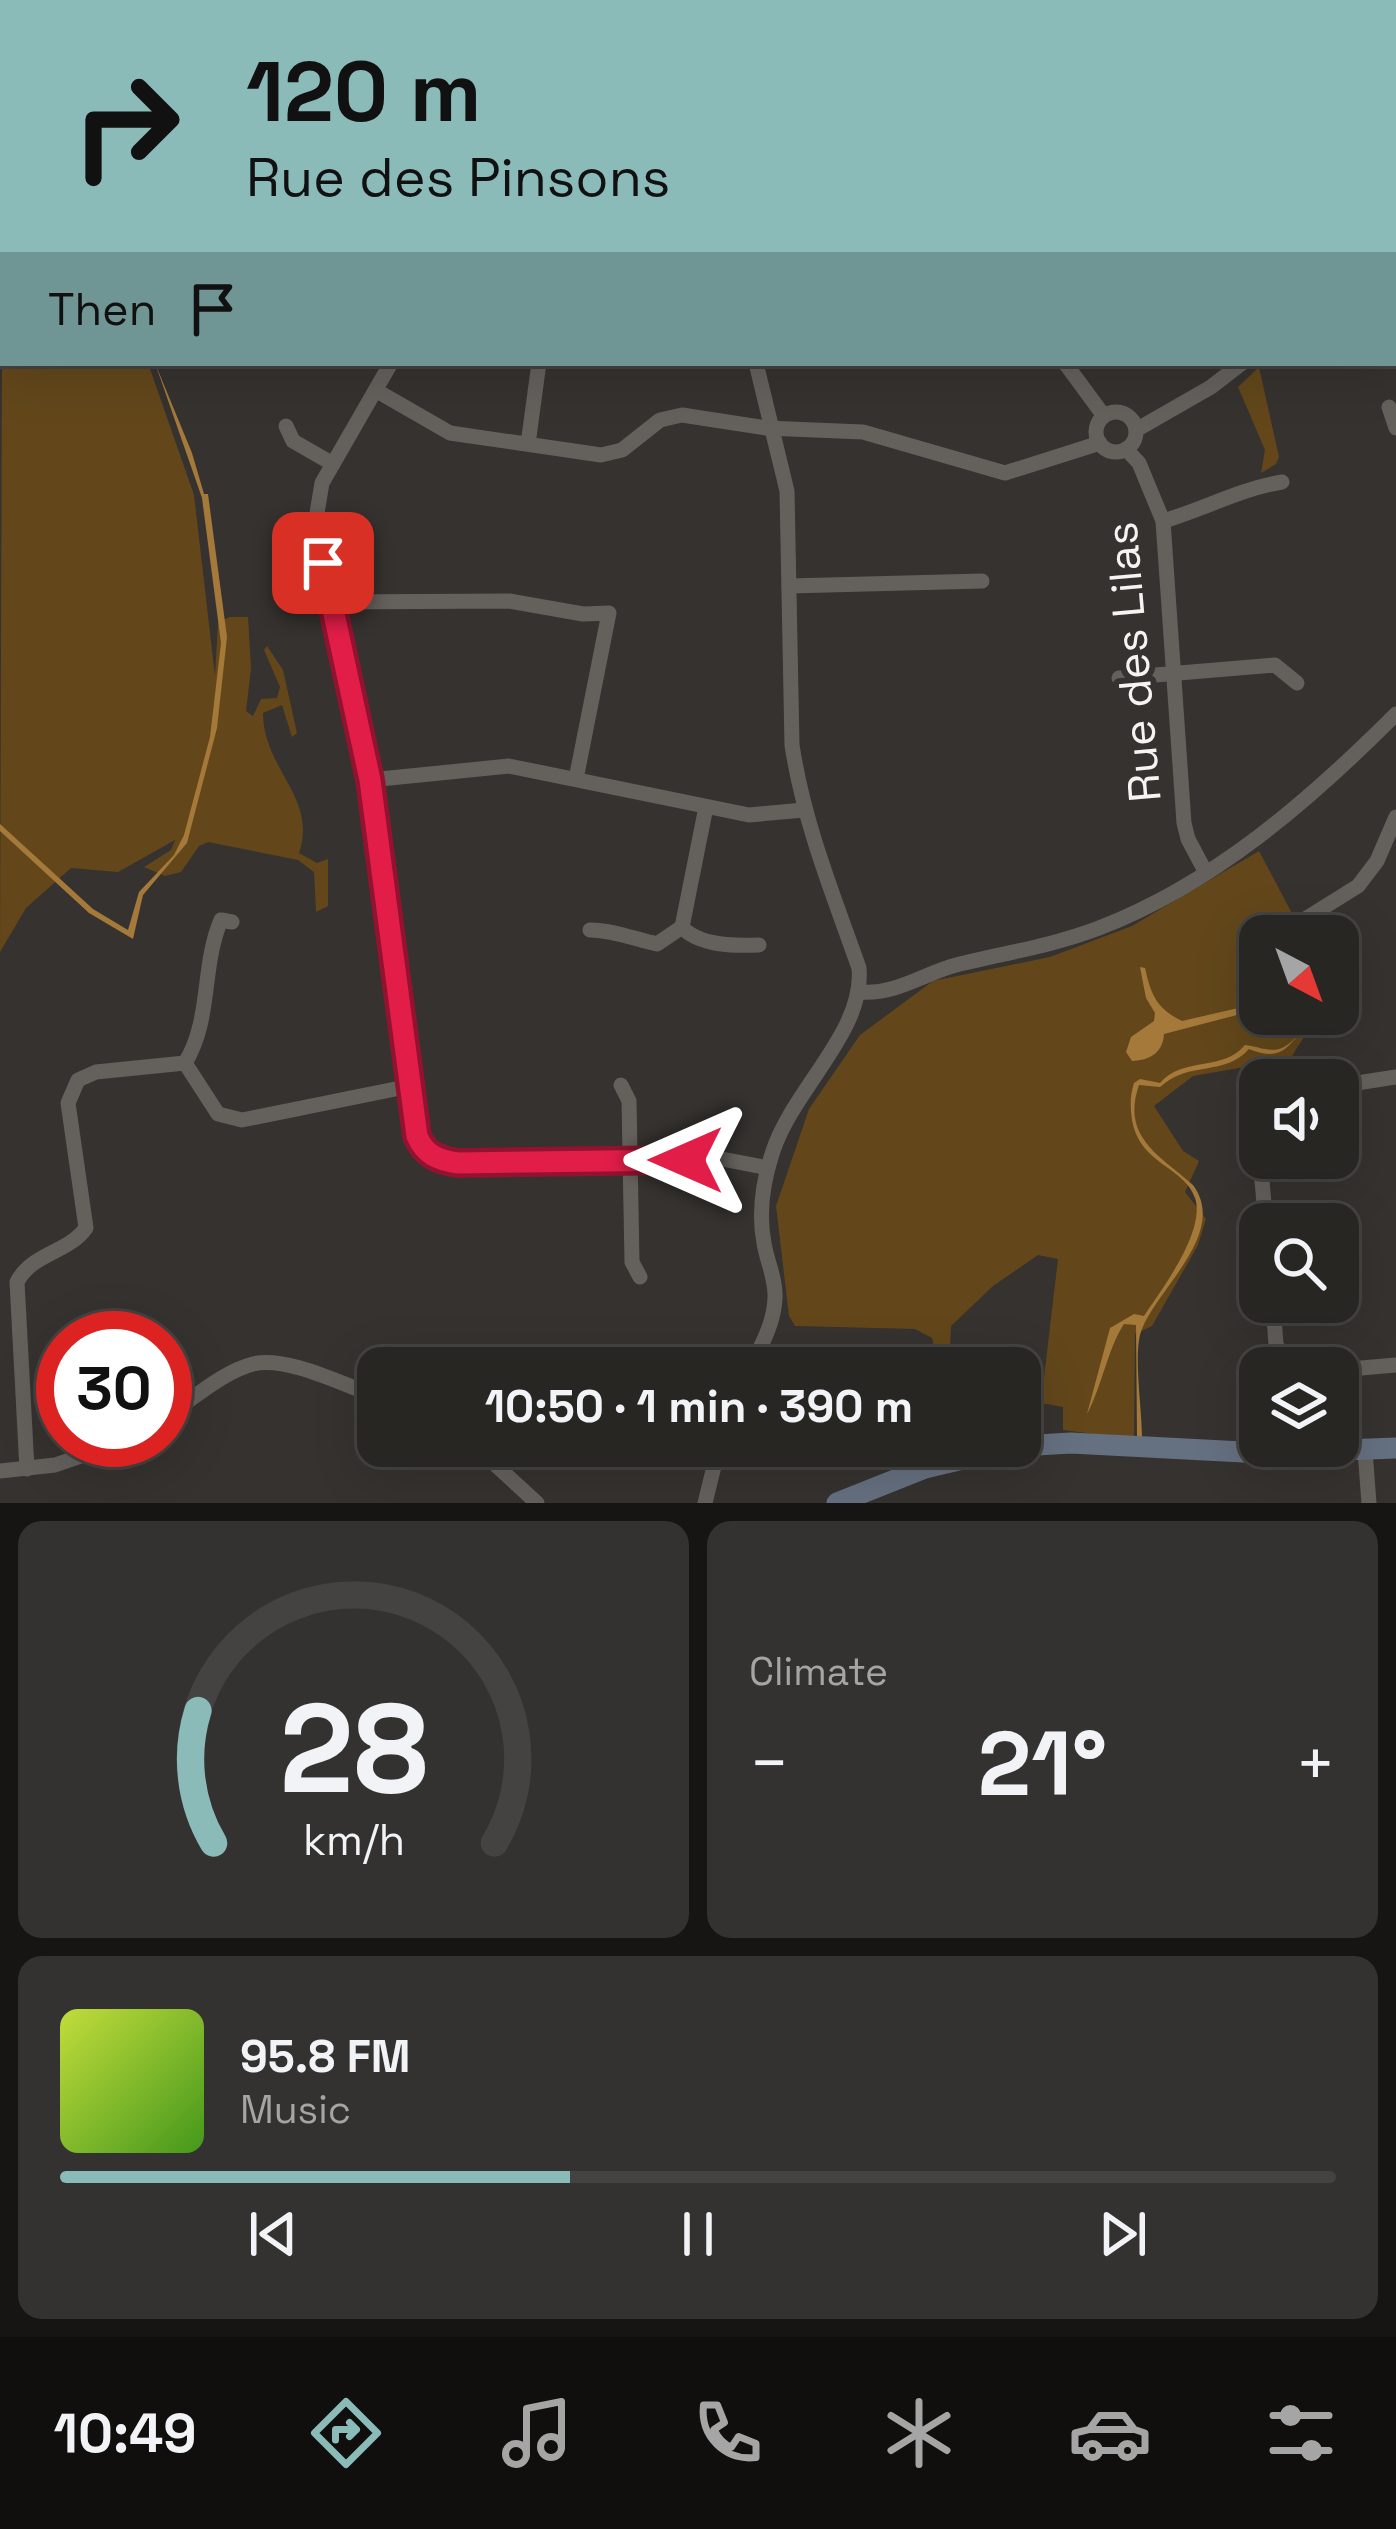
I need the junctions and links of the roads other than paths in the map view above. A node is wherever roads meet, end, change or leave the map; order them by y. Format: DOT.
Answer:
graph roads {
  1 [pos="390,366"];
  2 [pos="539,366"];
  3 [pos="757,366"];
  4 [pos="1067,366"];
  5 [pos="1238,366"];
  6 [pos="377,391"];
  7 [pos="1389,407"];
  8 [pos="1104,416"];
  9 [pos="286,426"];
  10 [pos="773,428"];
  11 [pos="1396,428"];
  12 [pos="1136,430"];
  13 [pos="1100,443"];
  14 [pos="528,444"];
  15 [pos="1126,449"];
  16 [pos="333,464"];
  17 [pos="1282,482"];
  18 [pos="1163,520"];
  19 [pos="982,581"];
  20 [pos="790,586"];
  21 [pos="331,602"];
  22 [pos="1172,673"];
  23 [pos="1119,678"];
  24 [pos="1297,683"];
  25 [pos="1396,714"];
  26 [pos="576,779"];
  27 [pos="370,780"];
  28 [pos="706,807"];
  29 [pos="804,810"];
  30 [pos="1396,817"];
  31 [pos="1205,872"];
  32 [pos="1311,915"];
  33 [pos="232,922"];
  34 [pos="682,927"];
  35 [pos="590,930"];
  36 [pos="759,945"];
  37 [pos="860,992"];
  38 [pos="184,1063"];
  39 [pos="1396,1076"];
  40 [pos="1359,1082"];
  41 [pos="621,1085"];
  42 [pos="410,1086"];
  43 [pos="631,1160"];
  44 [pos="768,1168"];
  45 [pos="640,1277"];
  46 [pos="9,1280"];
  47 [pos="761,1347"];
  48 [pos="1396,1365"];
  49 [pos="1359,1368"];
  50 [pos="357,1389"];
  51 [pos="192,1400"];
  52 [pos="1041,1446"];
  53 [pos="1396,1448"];
  54 [pos="1365,1450"];
  55 [pos="36,1467"];
  56 [pos="498,1467"];
  57 [pos="714,1467"];
  58 [pos="929,1467"];
  59 [pos="27,1469"];
  60 [pos="0,1471"];
  61 [pos="537,1503"];
  62 [pos="705,1503"];
  63 [pos="837,1503"];
  64 [pos="1369,1503"];
  1 -- 6 [label="street"];
  2 -- 14 [label="street"];
  3 -- 10 [label="street"];
  4 -- 8 [label="street"];
  5 -- 12 [label="street"];
  6 -- 14 [label="street"];
  6 -- 16 [label="street"];
  7 -- 11 [label="street"];
  8 -- 12 [label="street"];
  8 -- 13 [label="street"];
  9 -- 16 [label="street"];
  10 -- 13 [label="street"];
  10 -- 14 [label="street"];
  10 -- 20 [label="street"];
  12 -- 15 [label="street"];
  13 -- 15 [label="street"];
  15 -- 18 [label="street, Rue des Lilas"];
  16 -- 21 [label="street"];
  17 -- 18 [label="street"];
  18 -- 22 [label="street, Rue des Lilas"];
  19 -- 20 [label="street"];
  20 -- 29 [label="street"];
  21 -- 26 [label="street"];
  21 -- 27 [label="street"];
  22 -- 23 [label="street"];
  22 -- 24 [label="street"];
  22 -- 31 [label="street, Rue des Lilas"];
  25 -- 31 [label="street"];
  26 -- 27 [label="street"];
  26 -- 28 [label="street"];
  27 -- 42 [label="street"];
  28 -- 29 [label="street"];
  28 -- 34 [label="street"];
  29 -- 37 [label="street"];
  30 -- 32 [label="street"];
  31 -- 37 [label="street"];
  33 -- 38 [label="street"];
  34 -- 35 [label="street"];
  34 -- 36 [label="street"];
  37 -- 44 [label="street"];
  38 -- 42 [label="street"];
  38 -- 46 [label="street"];
  39 -- 40 [label="street"];
  41 -- 43 [label="street"];
  42 -- 43 [label="street"];
  43 -- 44 [label="street"];
  43 -- 45 [label="street"];
  44 -- 47 [label="street"];
  46 -- 59 [label="street"];
  48 -- 49 [label="street"];
  50 -- 51 [label="street"];
  52 -- 54 [label="street"];
  53 -- 54 [label="street"];
  54 -- 64 [label="street"];
  55 -- 59 [label="street"];
  56 -- 61 [label="street"];
  57 -- 62 [label="street"];
  58 -- 63 [label="street"];
  59 -- 60 [label="street"];
}
